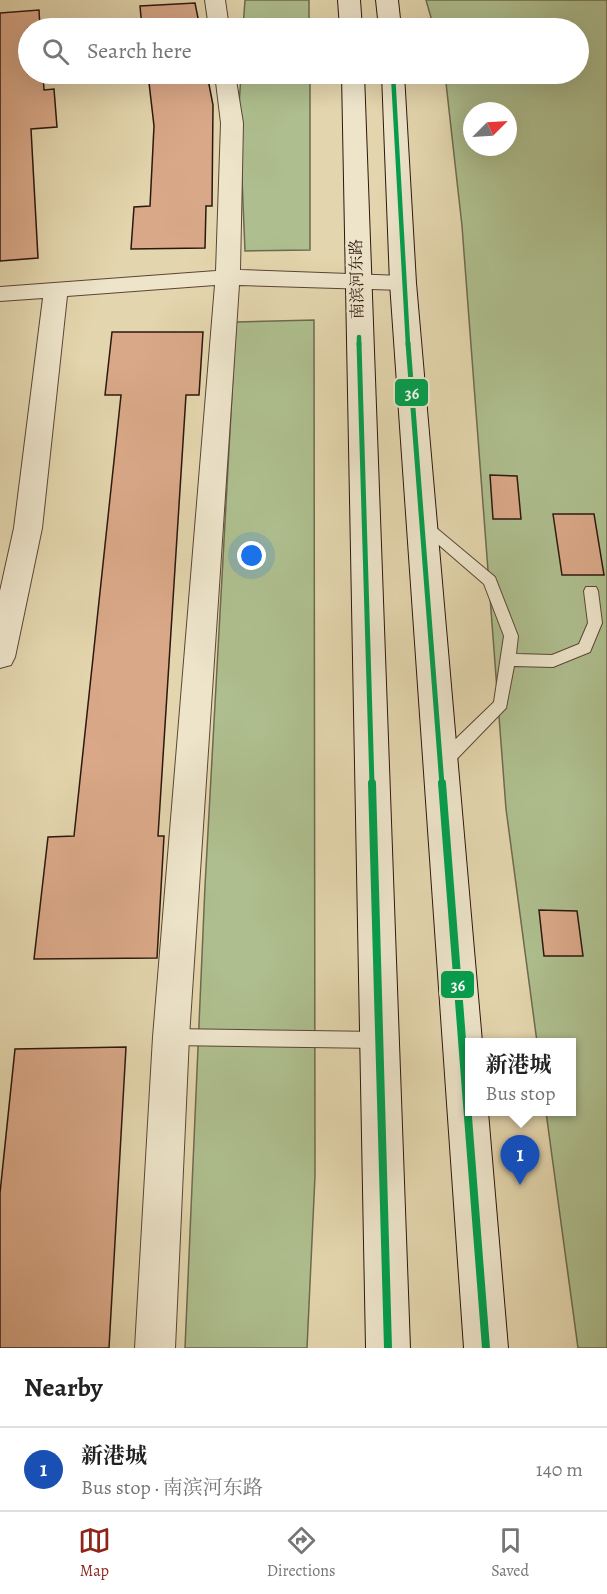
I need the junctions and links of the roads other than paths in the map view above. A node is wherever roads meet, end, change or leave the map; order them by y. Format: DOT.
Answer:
graph roads {
  1 [pos="215,0"];
  2 [pos="349,0"];
  3 [pos="387,0"];
  4 [pos="218,18"];
  5 [pos="350,18"];
  6 [pos="389,18"];
  7 [pos="226,84"];
  8 [pos="353,84"];
  9 [pos="393,84"];
  10 [pos="228,277"];
  11 [pos="357,281"];
  12 [pos="403,283"];
  13 [pos="56,290"];
  14 [pos="0,294"];
  15 [pos="422,523"];
  16 [pos="591,591"];
  17 [pos="0,657"];
  18 [pos="508,660"];
  19 [pos="441,764"];
  20 [pos="171,1037"];
  21 [pos="379,1040"];
  22 [pos="465,1075"];
  23 [pos="468,1116"];
  24 [pos="155,1348"];
  25 [pos="388,1348"];
  26 [pos="486,1348"];
  1 -- 4 [label="street"];
  2 -- 5 [label="main road"];
  3 -- 6 [label="main road"];
  7 -- 10 [label="street"];
  8 -- 11 [label="main road, 南滨河东路"];
  9 -- 12 [label="main road"];
  10 -- 11 [label="street"];
  10 -- 13 [label="street"];
  10 -- 20 [label="street"];
  11 -- 12 [label="street"];
  11 -- 21 [label="main road, 南滨河东路"];
  12 -- 15 [label="main road"];
  13 -- 14 [label="street"];
  13 -- 17 [label="street"];
  15 -- 18 [label="lane"];
  15 -- 19 [label="main road"];
  16 -- 18 [label="lane"];
  18 -- 19 [label="lane"];
  19 -- 22 [label="main road"];
  20 -- 21 [label="lane"];
  20 -- 24 [label="street"];
  21 -- 25 [label="main road, 南滨河东路"];
  23 -- 26 [label="main road"];
}
